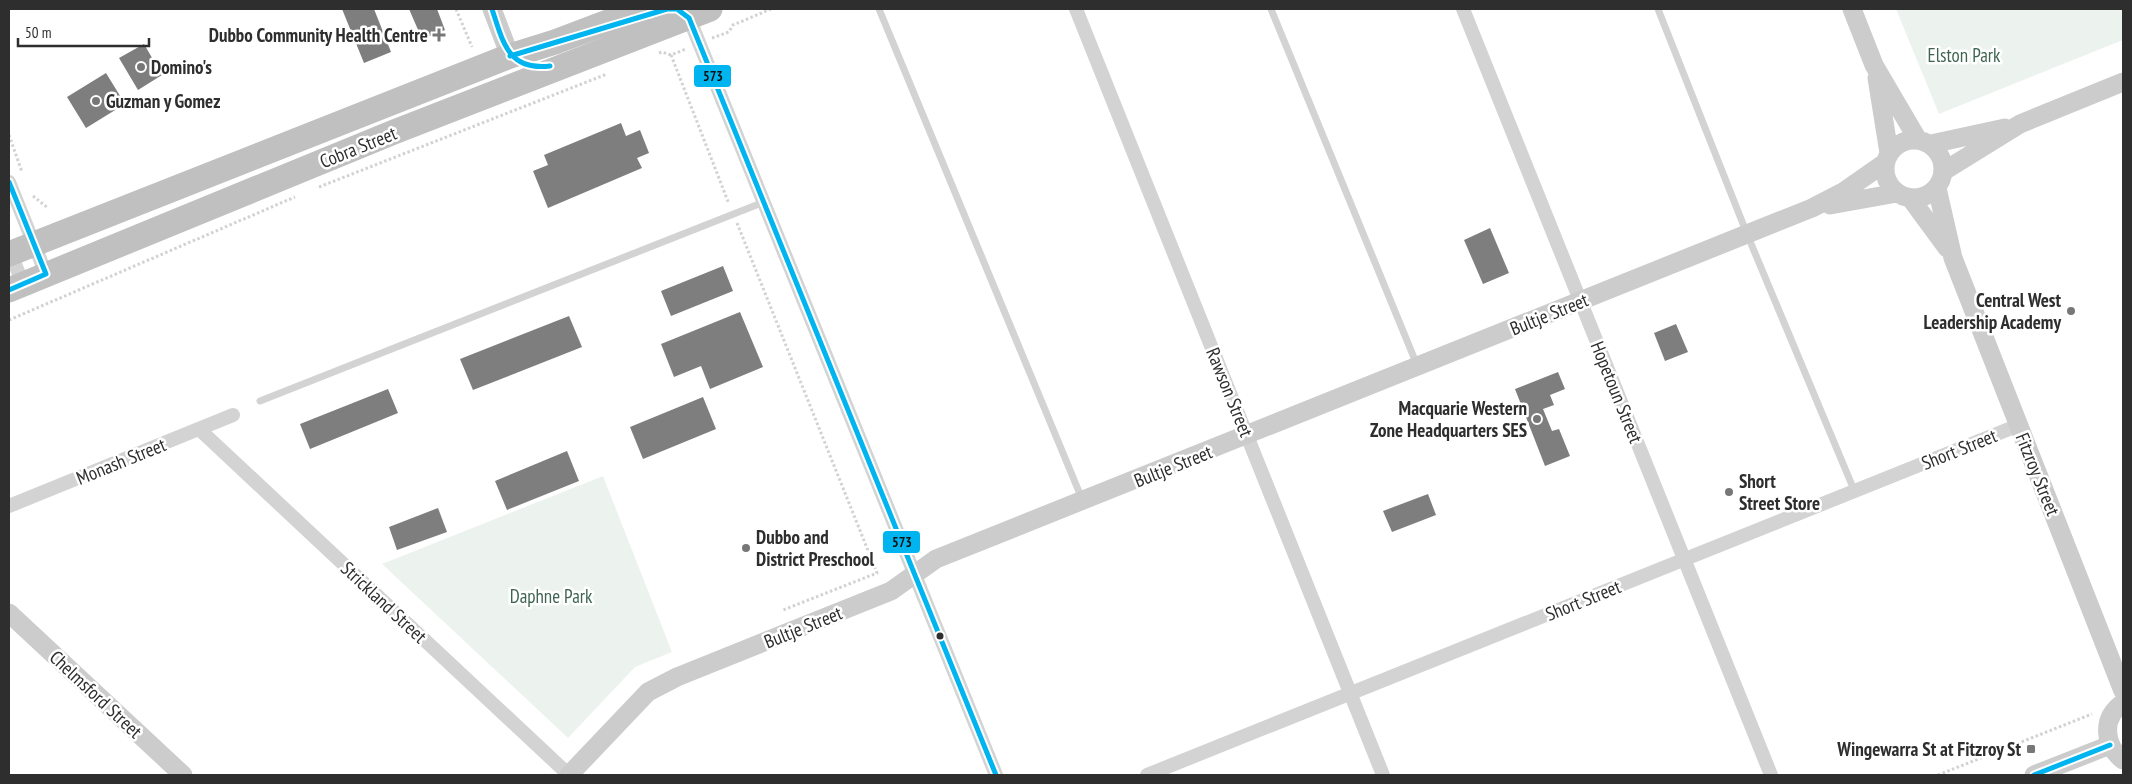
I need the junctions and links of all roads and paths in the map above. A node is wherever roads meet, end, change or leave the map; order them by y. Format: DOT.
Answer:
graph roads {
  1 [pos="456,9"];
  2 [pos="492,9"];
  3 [pos="642,9"];
  4 [pos="771,9"];
  5 [pos="879,9"];
  6 [pos="1076,9"];
  7 [pos="1271,9"];
  8 [pos="1464,9"];
  9 [pos="1658,9"];
  10 [pos="1852,9"];
  11 [pos="697,12"];
  12 [pos="555,42"];
  13 [pos="700,43"];
  14 [pos="472,47"];
  15 [pos="671,55"];
  16 [pos="510,56"];
  17 [pos="653,56"];
  18 [pos="583,58"];
  19 [pos="1874,65"];
  20 [pos="608,74"];
  21 [pos="2123,82"];
  22 [pos="2020,124"];
  23 [pos="9,135"];
  24 [pos="1925,142"];
  25 [pos="1888,158"];
  26 [pos="24,176"];
  27 [pos="1941,180"];
  28 [pos="9,182"];
  29 [pos="312,190"];
  30 [pos="32,194"];
  31 [pos="303,194"];
  32 [pos="1904,196"];
  33 [pos="764,202"];
  34 [pos="48,208"];
  35 [pos="1812,208"];
  36 [pos="732,212"];
  37 [pos="736,221"];
  38 [pos="1747,234"];
  39 [pos="34,244"];
  40 [pos="9,252"];
  41 [pos="1953,258"];
  42 [pos="46,274"];
  43 [pos="16,287"];
  44 [pos="1581,300"];
  45 [pos="9,320"];
  46 [pos="1418,368"];
  47 [pos="260,401"];
  48 [pos="233,415"];
  49 [pos="2019,425"];
  50 [pos="199,429"];
  51 [pos="1248,436"];
  52 [pos="1854,490"];
  53 [pos="1084,502"];
  54 [pos="9,506"];
  55 [pos="1684,558"];
  56 [pos="915,575"];
  57 [pos="783,610"];
  58 [pos="9,612"];
  59 [pos="2123,690"];
  60 [pos="1351,694"];
  61 [pos="2123,703"];
  62 [pos="2095,713"];
  63 [pos="2110,745"];
  64 [pos="2123,760"];
  65 [pos="183,775"];
  66 [pos="569,775"];
  67 [pos="996,775"];
  68 [pos="1147,775"];
  69 [pos="1384,775"];
  70 [pos="1771,775"];
  71 [pos="1938,775"];
  72 [pos="2034,775"];
  1 -- 14 [label="path"];
  2 -- 16 [label="street"];
  3 -- 12 [label="highway, Cobra Street"];
  4 -- 13 [label="path"];
  5 -- 53 [label="lane"];
  6 -- 51 [label="street, Rawson Street"];
  7 -- 46 [label="lane"];
  8 -- 44 [label="street, Hopetoun Street"];
  9 -- 38 [label="lane"];
  10 -- 19 [label="street"];
  11 -- 12 [label="highway"];
  11 -- 13 [label="street"];
  11 -- 18 [label="highway, Cobra Street"];
  12 -- 16 [label="highway, Cobra Street"];
  13 -- 15 [label="path"];
  13 -- 33 [label="street"];
  15 -- 17 [label="path"];
  15 -- 36 [label="path"];
  16 -- 18 [label="highway"];
  16 -- 39 [label="highway, Cobra Street"];
  18 -- 42 [label="highway, Cobra Street"];
  19 -- 24 [label="street"];
  19 -- 25 [label="street"];
  20 -- 29 [label="path"];
  21 -- 22 [label="street"];
  22 -- 24 [label="street"];
  22 -- 27 [label="street"];
  23 -- 26 [label="path"];
  24 -- 25 [label="street"];
  24 -- 27 [label="street"];
  25 -- 32 [label="street"];
  25 -- 35 [label="street, Bultje Street"];
  27 -- 32 [label="street"];
  27 -- 41 [label="street, Fitzroy Street"];
  28 -- 39 [label="street"];
  30 -- 34 [label="path"];
  31 -- 45 [label="path"];
  32 -- 35 [label="street, Bultje Street"];
  32 -- 41 [label="street, Fitzroy Street"];
  33 -- 47 [label="lane"];
  33 -- 56 [label="street"];
  35 -- 38 [label="street, Bultje Street"];
  37 -- 57 [label="path"];
  38 -- 44 [label="street, Bultje Street"];
  38 -- 52 [label="lane"];
  39 -- 40 [label="highway, Cobra Street"];
  39 -- 42 [label="street"];
  40 -- 43 [label="street"];
  41 -- 49 [label="street, Fitzroy Street"];
  42 -- 43 [label="highway, Cobra Street"];
  44 -- 46 [label="street, Bultje Street"];
  44 -- 55 [label="street, Hopetoun Street"];
  46 -- 51 [label="street, Bultje Street"];
  48 -- 50 [label="street, Monash Street"];
  49 -- 52 [label="street, Short Street"];
  49 -- 59 [label="street, Fitzroy Street"];
  50 -- 54 [label="street, Monash Street"];
  50 -- 66 [label="street, Strickland Street"];
  51 -- 53 [label="street, Bultje Street"];
  51 -- 60 [label="street, Rawson Street"];
  52 -- 55 [label="street, Short Street"];
  53 -- 56 [label="street, Bultje Street"];
  55 -- 60 [label="street, Short Street"];
  55 -- 70 [label="street, Hopetoun Street"];
  56 -- 66 [label="street, Bultje Street"];
  56 -- 67 [label="street"];
  58 -- 65 [label="street, Chelmsford Street"];
  60 -- 68 [label="street, Short Street"];
  60 -- 69 [label="street, Rawson Street"];
  61 -- 63 [label="street"];
  62 -- 71 [label="path"];
  63 -- 64 [label="street"];
  63 -- 72 [label="street"];
}
